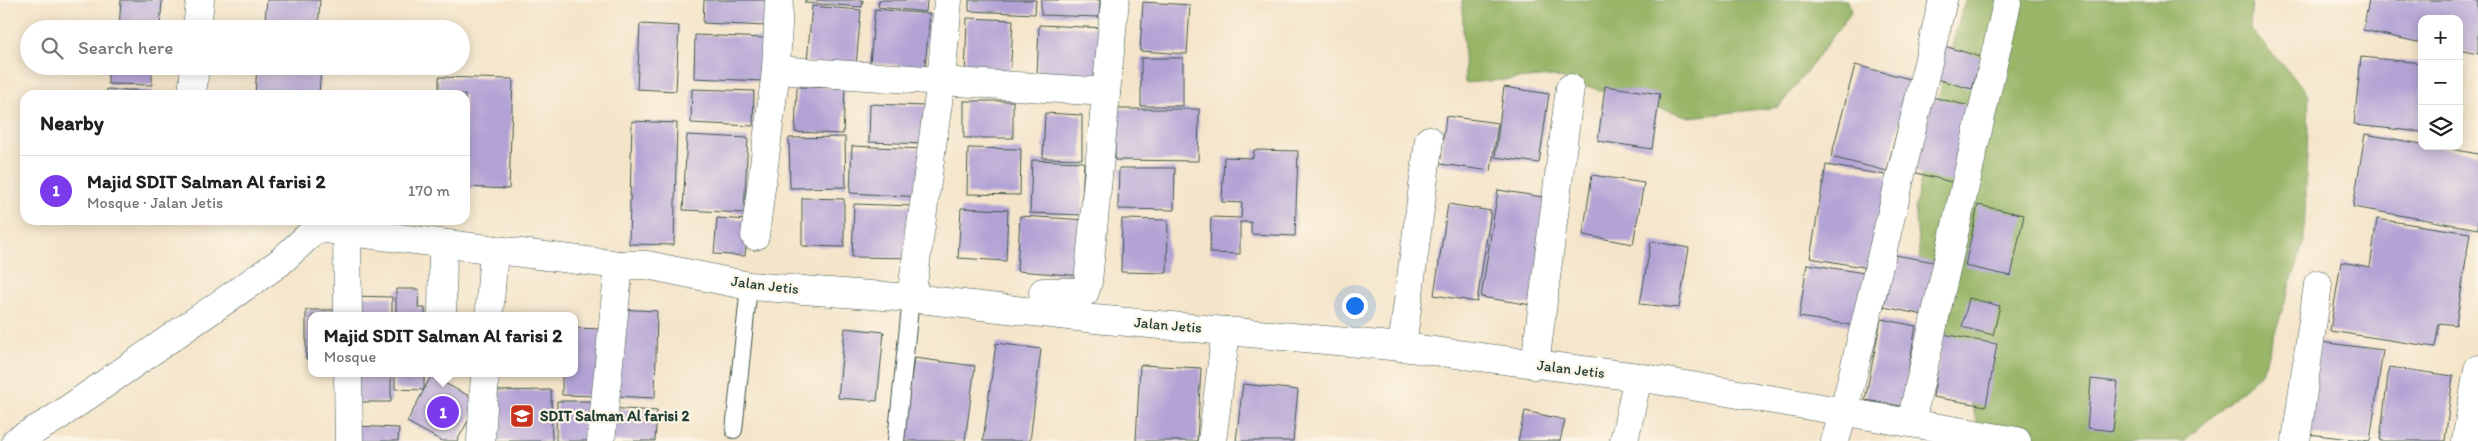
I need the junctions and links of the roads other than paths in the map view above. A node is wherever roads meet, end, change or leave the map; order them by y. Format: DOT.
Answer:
graph roads {
  1 [pos="200,0"];
  2 [pos="779,0"];
  3 [pos="948,0"];
  4 [pos="1115,0"];
  5 [pos="1944,0"];
  6 [pos="2007,3"];
  7 [pos="199,20"];
  8 [pos="776,70"];
  9 [pos="194,75"];
  10 [pos="941,81"];
  11 [pos="1570,88"];
  12 [pos="193,90"];
  13 [pos="1106,92"];
  14 [pos="1429,140"];
  15 [pos="347,232"];
  16 [pos="755,236"];
  17 [pos="443,244"];
  18 [pos="494,250"];
  19 [pos="619,265"];
  20 [pos="2318,284"];
  21 [pos="749,286"];
  22 [pos="1043,292"];
  23 [pos="911,298"];
  24 [pos="348,312"];
  25 [pos="442,312"];
  26 [pos="489,312"];
  27 [pos="1226,331"];
  28 [pos="1402,347"];
  29 [pos="1535,365"];
  30 [pos="2478,369"];
  31 [pos="348,377"];
  32 [pos="485,377"];
  33 [pos="1638,377"];
  34 [pos="1844,411"];
  35 [pos="1911,422"];
  36 [pos="734,430"];
  37 [pos="16,441"];
  38 [pos="349,441"];
  39 [pos="481,441"];
  40 [pos="601,441"];
  41 [pos="896,441"];
  42 [pos="1212,441"];
  43 [pos="1624,441"];
  44 [pos="1835,441"];
  45 [pos="2017,441"];
  46 [pos="2296,441"];
  47 [pos="2466,441"];
  1 -- 7 [label="street"];
  2 -- 8 [label="street"];
  3 -- 10 [label="street"];
  4 -- 13 [label="street"];
  5 -- 34 [label="street"];
  6 -- 35 [label="street"];
  8 -- 10 [label="street"];
  8 -- 16 [label="street"];
  9 -- 12 [label="street"];
  10 -- 13 [label="street"];
  10 -- 23 [label="street"];
  11 -- 29 [label="street"];
  13 -- 22 [label="street"];
  14 -- 28 [label="street"];
  15 -- 17 [label="street, Jalan Jetis"];
  15 -- 24 [label="street"];
  15 -- 37 [label="street, Jalan Jetis"];
  17 -- 18 [label="street, Jalan Jetis"];
  17 -- 25 [label="street"];
  18 -- 19 [label="street, Jalan Jetis"];
  18 -- 26 [label="street"];
  19 -- 21 [label="street, Jalan Jetis"];
  19 -- 40 [label="street"];
  20 -- 46 [label="street"];
  21 -- 23 [label="street, Jalan Jetis"];
  21 -- 36 [label="lane"];
  23 -- 27 [label="street, Jalan Jetis"];
  23 -- 41 [label="lane"];
  27 -- 28 [label="street, Jalan Jetis"];
  27 -- 42 [label="street"];
  28 -- 29 [label="street, Jalan Jetis"];
  29 -- 33 [label="street, Jalan Jetis"];
  30 -- 47 [label="street"];
  31 -- 38 [label="street"];
  32 -- 39 [label="street"];
  33 -- 34 [label="street, Jalan Jetis"];
  33 -- 43 [label="street"];
  34 -- 35 [label="street, Jalan Jetis"];
  34 -- 44 [label="street"];
  35 -- 45 [label="street, Jalan Jetis"];
}
